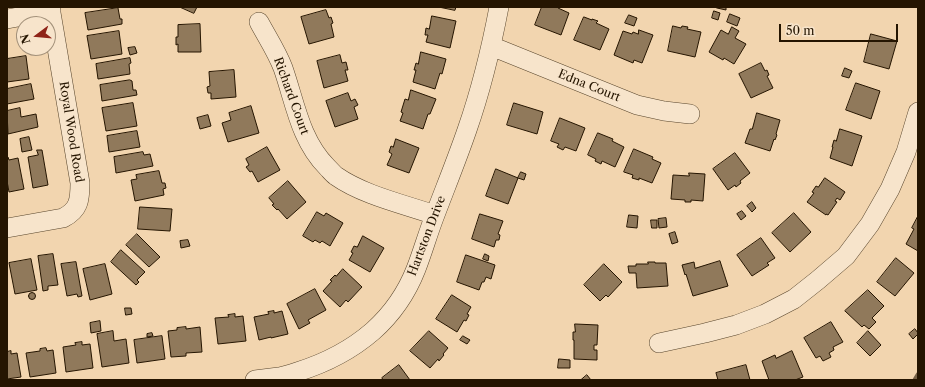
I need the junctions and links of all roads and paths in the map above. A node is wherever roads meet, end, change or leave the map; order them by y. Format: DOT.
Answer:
graph roads {
  1 [pos="498,7"];
  2 [pos="51,9"];
  3 [pos="7,19"];
  4 [pos="259,22"];
  5 [pos="491,46"];
  6 [pos="918,112"];
  7 [pos="690,114"];
  8 [pos="912,154"];
  9 [pos="435,215"];
  10 [pos="7,228"];
  11 [pos="659,343"];
  12 [pos="255,380"];
  1 -- 5 [label="street, Hartston Drive"];
  2 -- 3 [label="street"];
  2 -- 10 [label="street, Royal Wood Road"];
  4 -- 9 [label="street, Richard Court"];
  5 -- 7 [label="street, Edna Court"];
  5 -- 9 [label="street, Hartston Drive"];
  6 -- 8 [label="street"];
  8 -- 11 [label="street"];
  9 -- 12 [label="street, Hartston Drive"];
}
